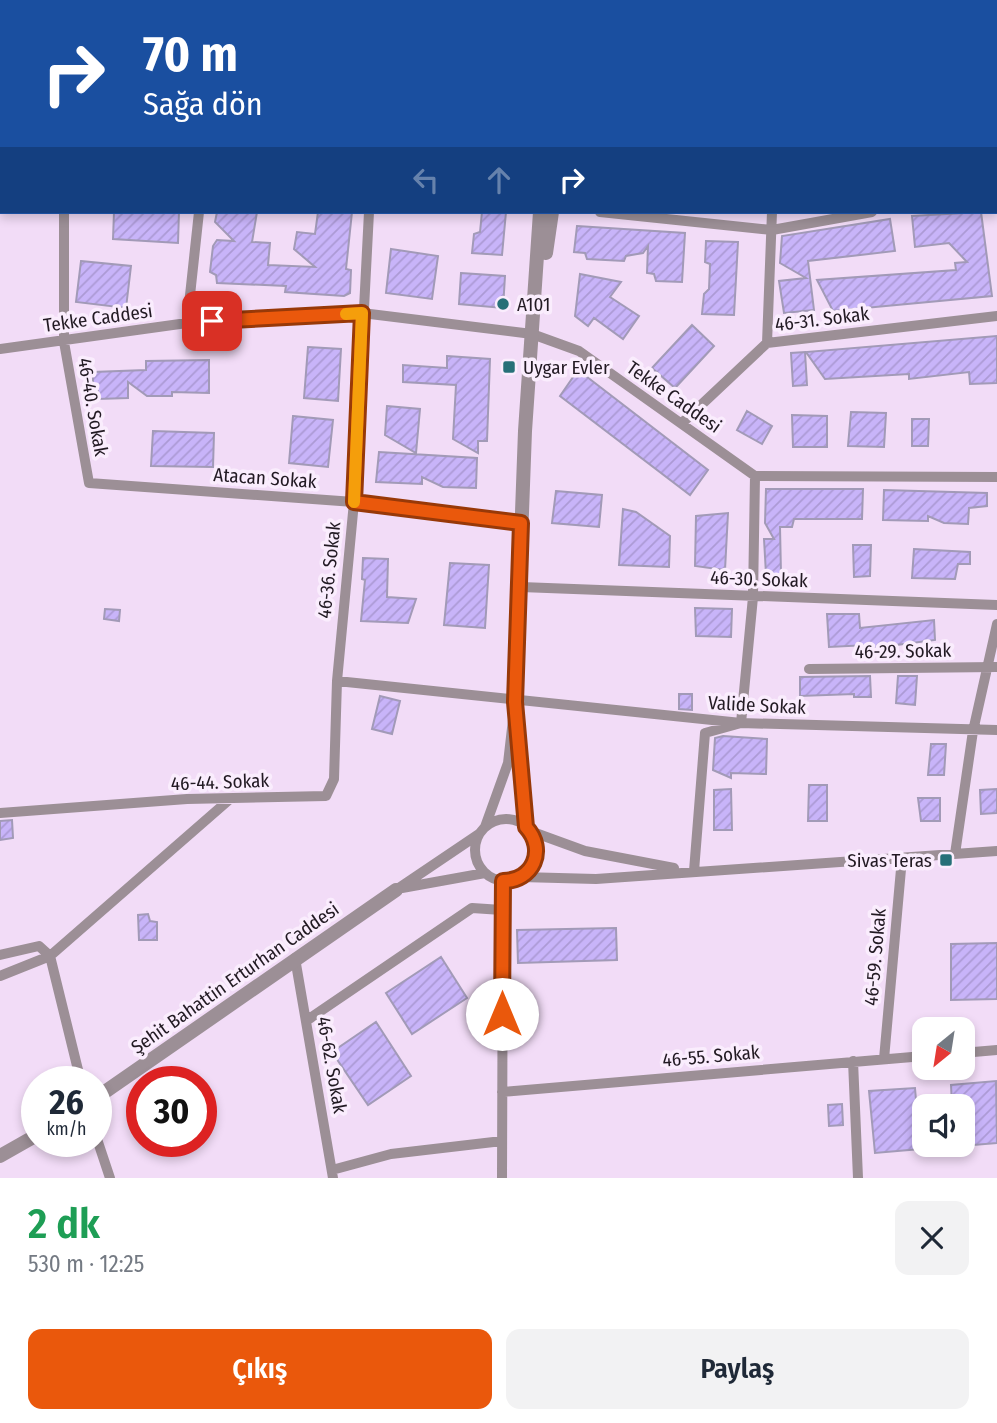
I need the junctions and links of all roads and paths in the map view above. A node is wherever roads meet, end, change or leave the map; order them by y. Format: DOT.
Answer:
graph roads {
  1 [pos="64,214"];
  2 [pos="199,214"];
  3 [pos="369,214"];
  4 [pos="540,214"];
  5 [pos="552,214"];
  6 [pos="619,214"];
  7 [pos="772,214"];
  8 [pos="861,214"];
  9 [pos="772,230"];
  10 [pos="362,313"];
  11 [pos="997,316"];
  12 [pos="187,323"];
  13 [pos="533,334"];
  14 [pos="64,342"];
  15 [pos="767,344"];
  16 [pos="0,349"];
  17 [pos="682,423"];
  18 [pos="755,476"];
  19 [pos="997,477"];
  20 [pos="89,483"];
  21 [pos="354,502"];
  22 [pos="521,523"];
  23 [pos="521,587"];
  24 [pos="753,597"];
  25 [pos="997,605"];
  26 [pos="997,624"];
  27 [pos="993,667"];
  28 [pos="808,669"];
  29 [pos="337,681"];
  30 [pos="515,702"];
  31 [pos="741,723"];
  32 [pos="997,730"];
  33 [pos="973,731"];
  34 [pos="230,799"];
  35 [pos="0,813"];
  36 [pos="528,829"];
  37 [pos="483,830"];
  38 [pos="997,851"];
  39 [pos="955,854"];
  40 [pos="902,858"];
  41 [pos="694,871"];
  42 [pos="485,873"];
  43 [pos="522,877"];
  44 [pos="503,881"];
  45 [pos="396,890"];
  46 [pos="502,910"];
  47 [pos="0,955"];
  48 [pos="50,956"];
  49 [pos="295,958"];
  50 [pos="0,976"];
  51 [pos="306,1021"];
  52 [pos="997,1050"];
  53 [pos="975,1052"];
  54 [pos="912,1057"];
  55 [pos="884,1059"];
  56 [pos="853,1061"];
  57 [pos="77,1066"];
  58 [pos="112,1087"];
  59 [pos="502,1092"];
  60 [pos="502,1141"];
  61 [pos="21,1144"];
  62 [pos="0,1156"];
  63 [pos="103,1157"];
  64 [pos="333,1174"];
  65 [pos="110,1178"];
  66 [pos="502,1178"];
  67 [pos="858,1178"];
  1 -- 14 [label="street, 46-40. Sokak"];
  2 -- 12 [label="street"];
  3 -- 10 [label="street, 46-36. Sokak"];
  4 -- 13 [label="street"];
  5 -- 13 [label="street"];
  6 -- 9 [label="street"];
  7 -- 9 [label="street"];
  8 -- 9 [label="street"];
  9 -- 15 [label="street"];
  10 -- 12 [label="street, Tekke Caddesi"];
  10 -- 13 [label="street, Tekke Caddesi"];
  10 -- 21 [label="street, 46-36. Sokak"];
  11 -- 15 [label="street, 46-31. Sokak"];
  12 -- 14 [label="street, Tekke Caddesi"];
  13 -- 17 [label="street, Tekke Caddesi"];
  13 -- 22 [label="street"];
  14 -- 16 [label="street, Tekke Caddesi"];
  14 -- 20 [label="street, 46-40. Sokak"];
  15 -- 17 [label="street, 46-31. Sokak"];
  17 -- 18 [label="street, Tekke Caddesi"];
  18 -- 19 [label="street"];
  18 -- 24 [label="street"];
  20 -- 21 [label="street, Atacan Sokak"];
  21 -- 22 [label="street, Atacan Sokak"];
  21 -- 29 [label="street, 46-36. Sokak"];
  22 -- 23 [label="street"];
  23 -- 24 [label="street, 46-30. Sokak"];
  23 -- 30 [label="street"];
  24 -- 25 [label="street, 46-30. Sokak"];
  24 -- 31 [label="street"];
  26 -- 27 [label="street"];
  27 -- 28 [label="street, 46-29. Sokak"];
  27 -- 33 [label="street"];
  29 -- 30 [label="street, Valide Sokak"];
  29 -- 34 [label="street, 46-44. Sokak"];
  30 -- 31 [label="street, Valide Sokak"];
  30 -- 36 [label="street"];
  30 -- 37 [label="street"];
  31 -- 33 [label="street, Valide Sokak"];
  31 -- 41 [label="street"];
  32 -- 33 [label="street, Valide Sokak"];
  33 -- 39 [label="street"];
  34 -- 35 [label="street, 46-44. Sokak"];
  34 -- 48 [label="street"];
  36 -- 37 [label="street"];
  36 -- 41 [label="street"];
  36 -- 43 [label="street"];
  37 -- 42 [label="street"];
  37 -- 45 [label="street, Şehit Bahattin Erturhan Caddesi"];
  38 -- 39 [label="street"];
  39 -- 40 [label="street"];
  40 -- 41 [label="street"];
  40 -- 55 [label="street, 46-59. Sokak"];
  41 -- 43 [label="street"];
  42 -- 44 [label="street"];
  42 -- 45 [label="street, Şehit Bahattin Erturhan Caddesi"];
  43 -- 44 [label="street"];
  44 -- 46 [label="street"];
  45 -- 49 [label="street, Şehit Bahattin Erturhan Caddesi"];
  46 -- 51 [label="street"];
  46 -- 59 [label="street"];
  47 -- 48 [label="street"];
  48 -- 50 [label="street"];
  48 -- 57 [label="street"];
  49 -- 51 [label="street, 46-62. Sokak"];
  49 -- 58 [label="street, Şehit Bahattin Erturhan Caddesi"];
  51 -- 64 [label="street, 46-62. Sokak"];
  52 -- 53 [label="street"];
  54 -- 55 [label="street, 46-55. Sokak"];
  55 -- 56 [label="street, 46-55. Sokak"];
  56 -- 59 [label="street, 46-55. Sokak"];
  56 -- 67 [label="street"];
  59 -- 60 [label="street"];
  60 -- 64 [label="street"];
  60 -- 66 [label="street"];
  61 -- 62 [label="street"];
  63 -- 65 [label="street"];
}
